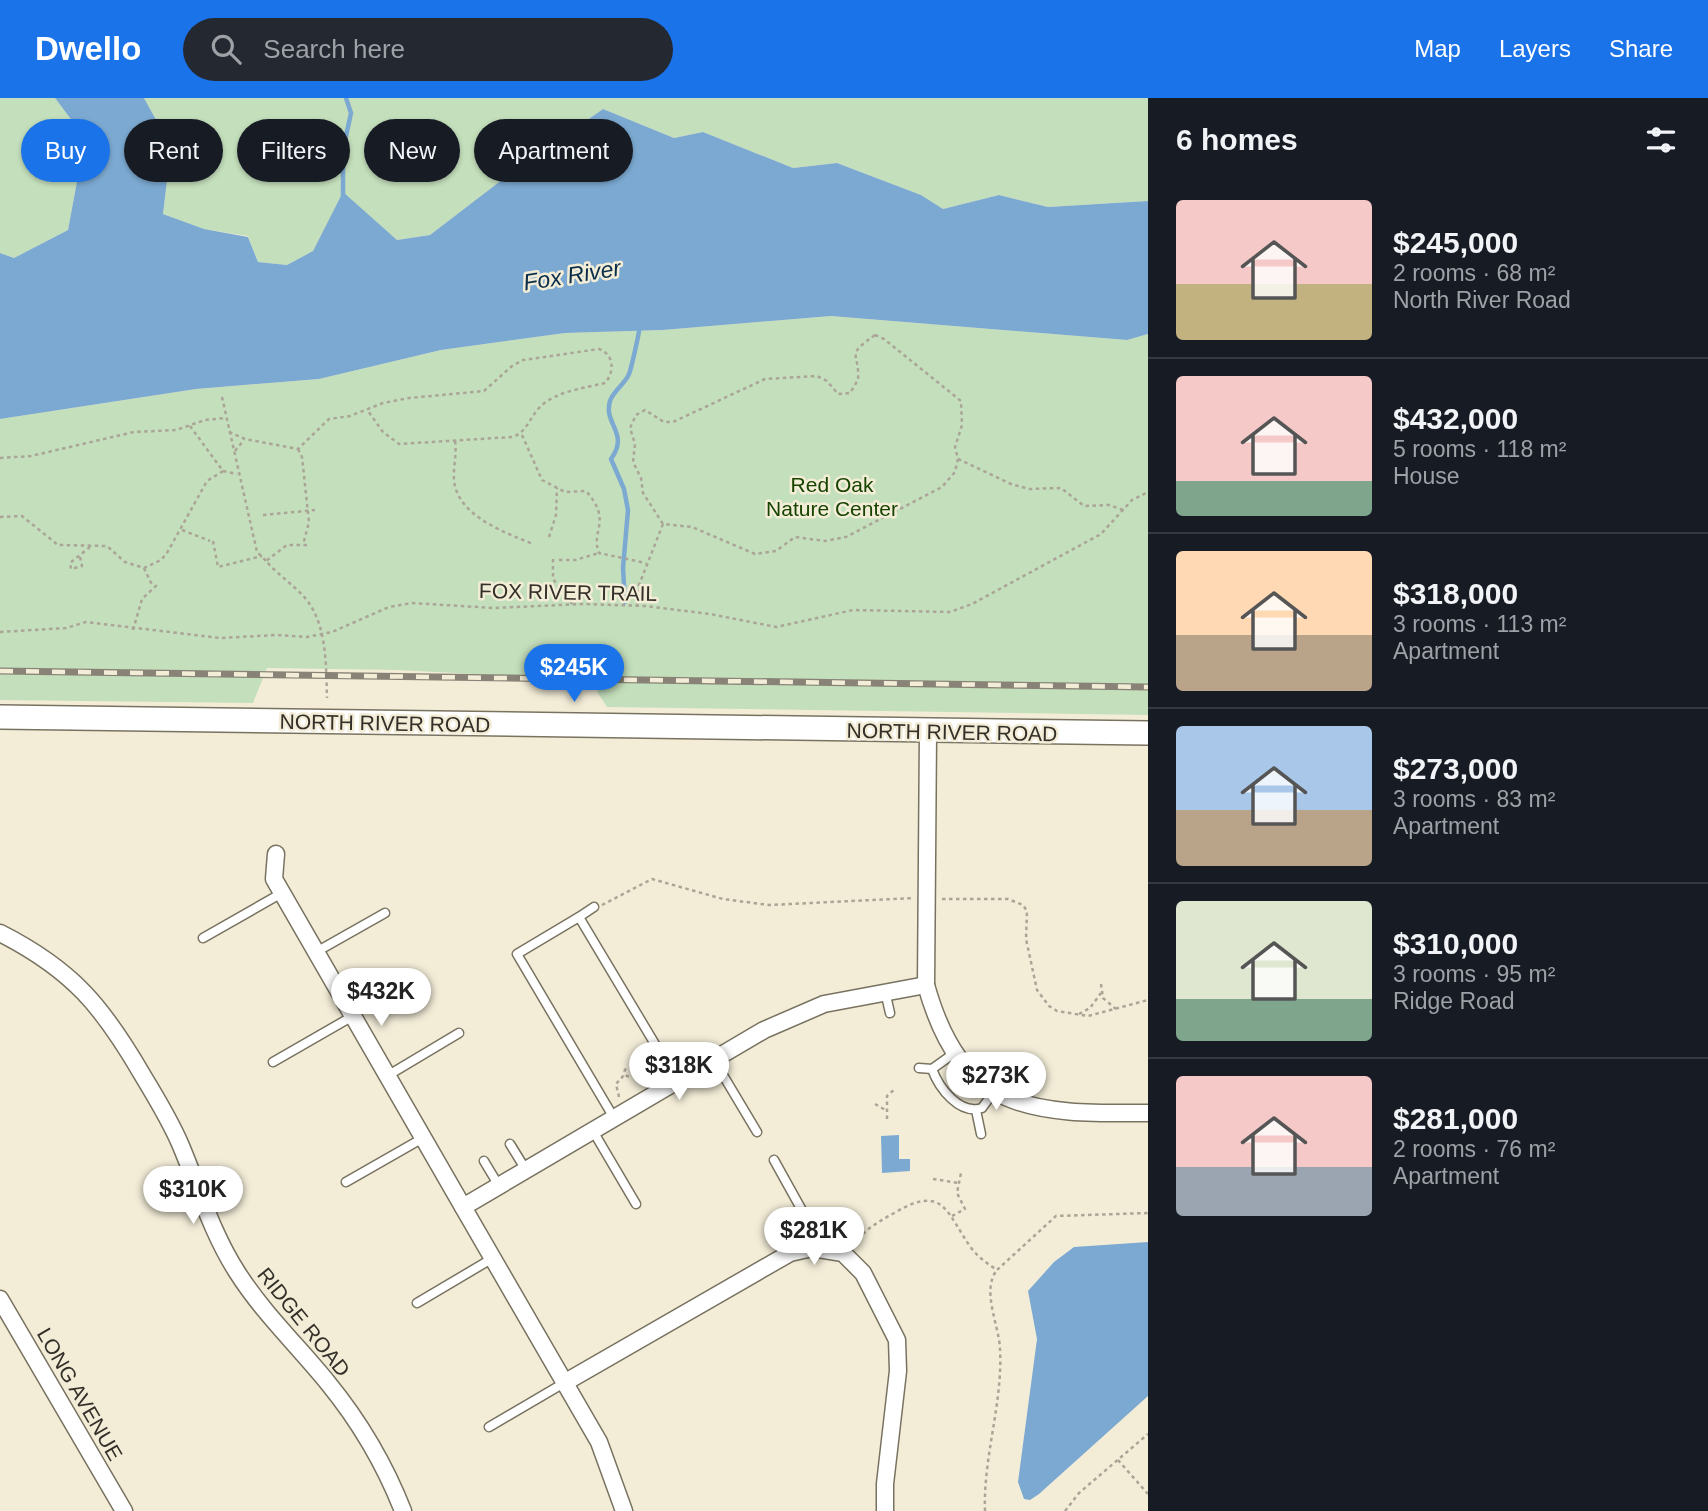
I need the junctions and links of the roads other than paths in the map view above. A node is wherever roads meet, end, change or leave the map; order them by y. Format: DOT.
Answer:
graph roads {
  1 [pos="0,717"];
  2 [pos="928,732"];
  3 [pos="1148,733"];
  4 [pos="276,854"];
  5 [pos="282,893"];
  6 [pos="594,908"];
  7 [pos="385,914"];
  8 [pos="579,917"];
  9 [pos="0,933"];
  10 [pos="203,938"];
  11 [pos="316,952"];
  12 [pos="926,985"];
  13 [pos="885,991"];
  14 [pos="890,1013"];
  15 [pos="353,1016"];
  16 [pos="458,1033"];
  17 [pos="953,1054"];
  18 [pos="714,1060"];
  19 [pos="273,1062"];
  20 [pos="919,1069"];
  21 [pos="932,1069"];
  22 [pos="387,1076"];
  23 [pos="677,1082"];
  24 [pos="995,1090"];
  25 [pos="976,1110"];
  26 [pos="1148,1113"];
  27 [pos="614,1118"];
  28 [pos="593,1131"];
  29 [pos="757,1132"];
  30 [pos="981,1134"];
  31 [pos="423,1138"];
  32 [pos="510,1144"];
  33 [pos="774,1160"];
  34 [pos="484,1161"];
  35 [pos="526,1170"];
  36 [pos="346,1182"];
  37 [pos="499,1186"];
  38 [pos="636,1204"];
  39 [pos="463,1208"];
  40 [pos="812,1248"];
  41 [pos="493,1258"];
  42 [pos="0,1299"];
  43 [pos="417,1303"];
  44 [pos="564,1383"];
  45 [pos="489,1427"];
  46 [pos="124,1511"];
  47 [pos="403,1511"];
  48 [pos="624,1511"];
  49 [pos="885,1511"];
  1 -- 2 [label="main road, NORTH RIVER ROAD"];
  2 -- 3 [label="main road, NORTH RIVER ROAD"];
  2 -- 12 [label="street"];
  4 -- 5 [label="street"];
  5 -- 10 [label="lane"];
  5 -- 11 [label="street"];
  6 -- 8 [label="lane"];
  7 -- 11 [label="lane"];
  8 -- 23 [label="lane"];
  8 -- 27 [label="lane"];
  9 -- 47 [label="street, RIDGE ROAD"];
  11 -- 15 [label="street"];
  12 -- 13 [label="street"];
  12 -- 17 [label="street"];
  13 -- 14 [label="lane"];
  13 -- 18 [label="street"];
  15 -- 19 [label="lane"];
  15 -- 22 [label="street"];
  16 -- 22 [label="lane"];
  17 -- 21 [label="lane"];
  17 -- 24 [label="street"];
  18 -- 23 [label="street"];
  18 -- 29 [label="lane"];
  20 -- 21 [label="lane"];
  21 -- 25 [label="lane"];
  22 -- 31 [label="street"];
  23 -- 27 [label="street"];
  24 -- 25 [label="lane"];
  24 -- 26 [label="street"];
  25 -- 30 [label="lane"];
  27 -- 28 [label="street"];
  28 -- 35 [label="street"];
  28 -- 38 [label="lane"];
  31 -- 36 [label="lane"];
  31 -- 39 [label="street"];
  32 -- 35 [label="lane"];
  33 -- 40 [label="lane"];
  34 -- 37 [label="lane"];
  35 -- 37 [label="street"];
  37 -- 39 [label="street"];
  39 -- 41 [label="street"];
  40 -- 44 [label="street"];
  40 -- 49 [label="street"];
  41 -- 43 [label="lane"];
  41 -- 44 [label="street"];
  42 -- 46 [label="street, LONG AVENUE"];
  44 -- 45 [label="lane"];
  44 -- 48 [label="street"];
}
